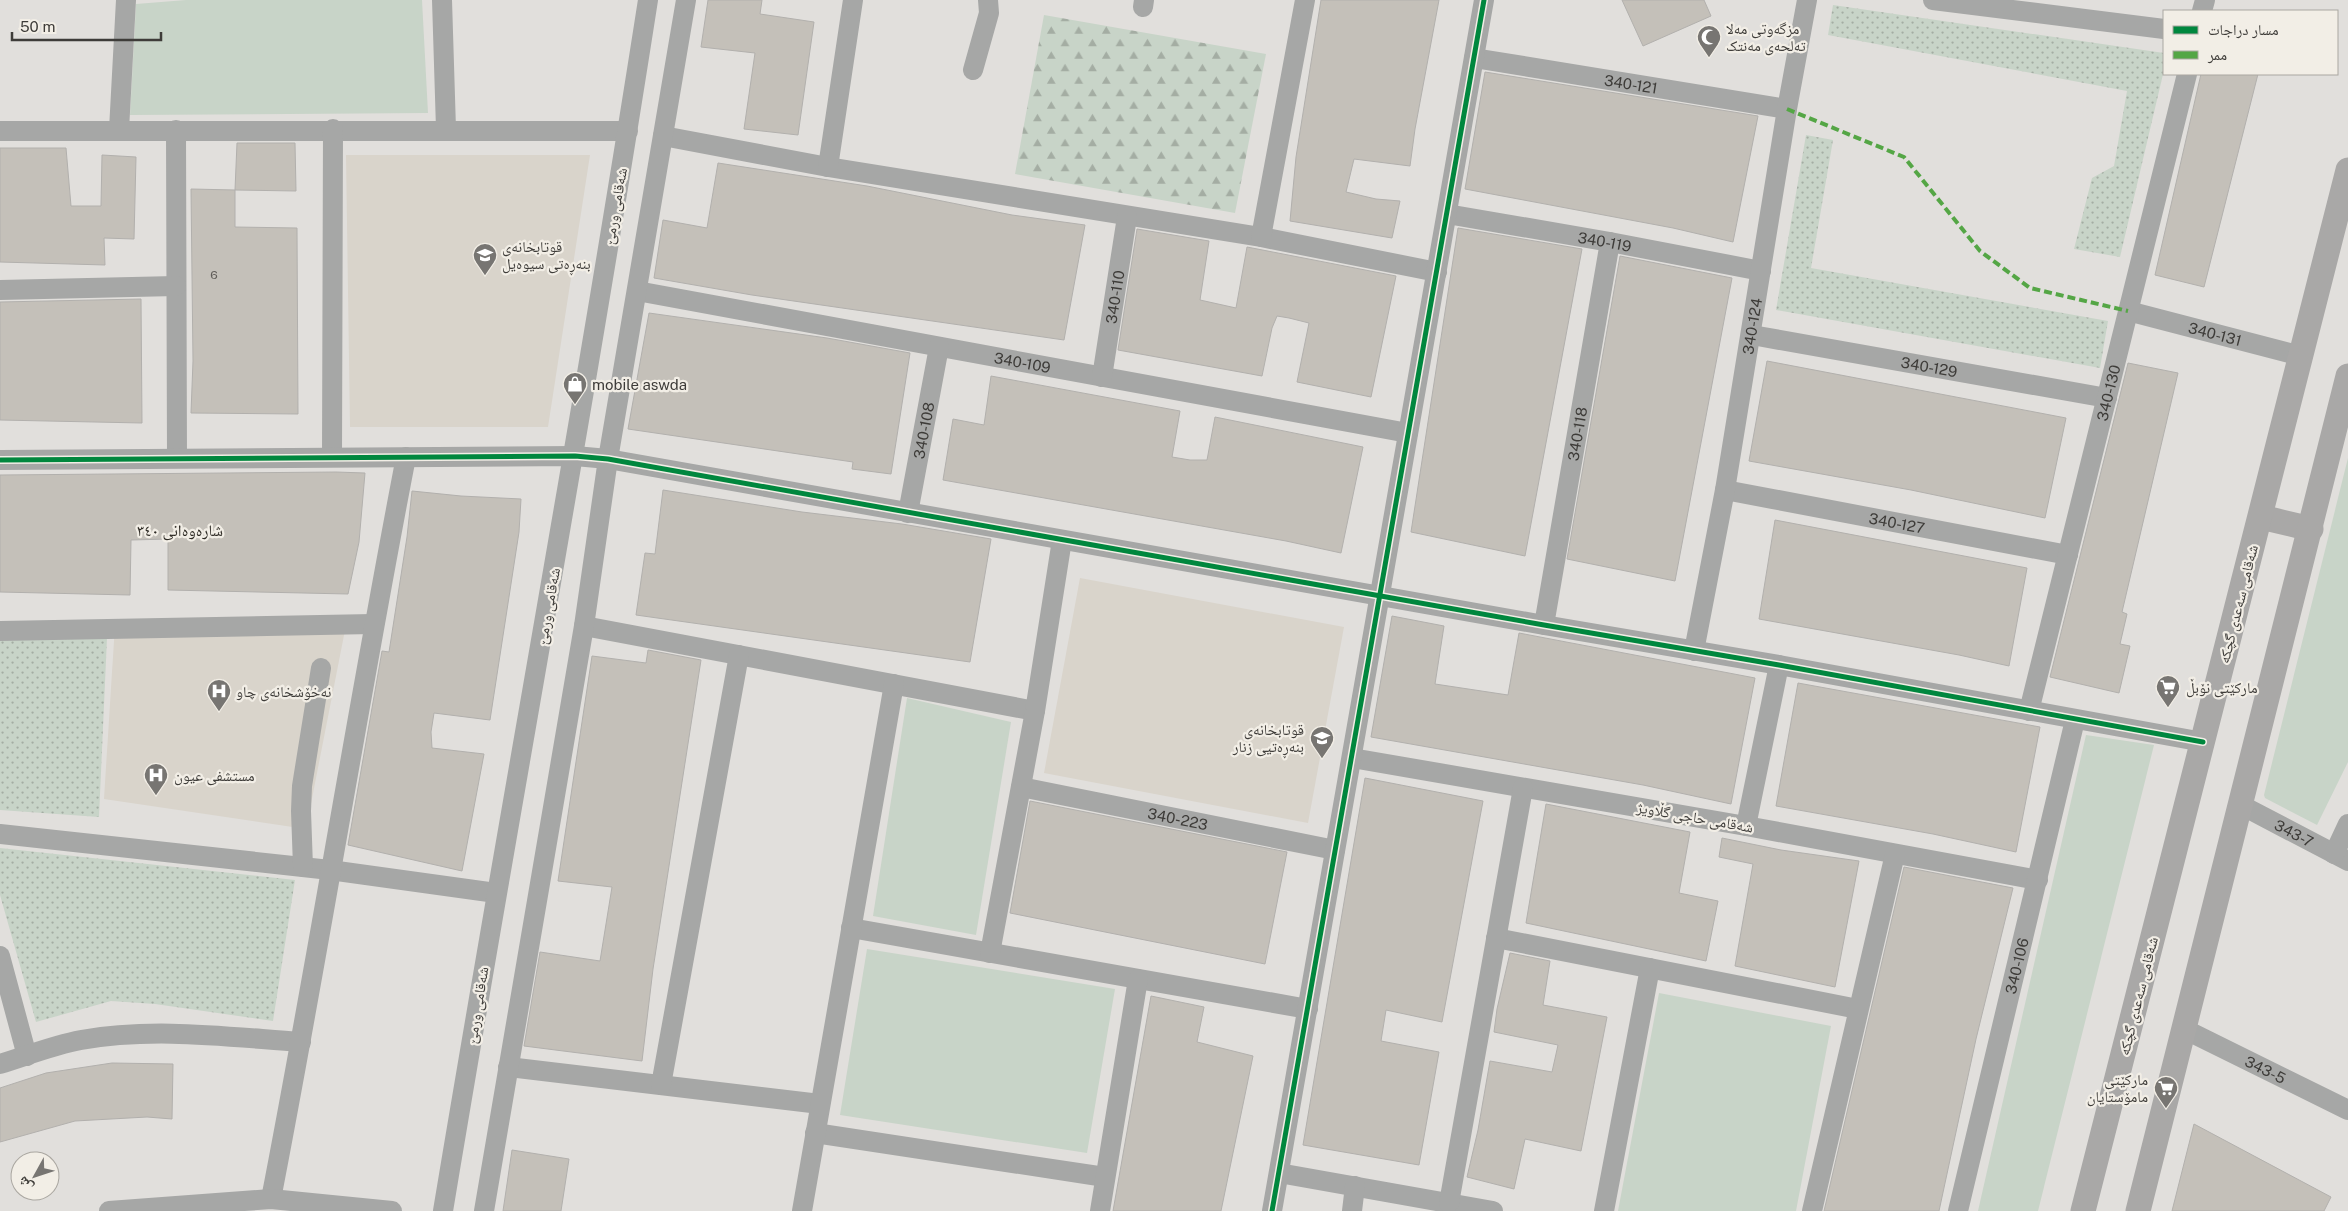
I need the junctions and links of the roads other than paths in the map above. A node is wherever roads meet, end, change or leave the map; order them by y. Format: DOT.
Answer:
graph roads {
  1 [pos="126,0"];
  2 [pos="442,0"];
  3 [pos="648,0"];
  4 [pos="686,0"];
  5 [pos="853,0"];
  6 [pos="988,0"];
  7 [pos="1305,0"];
  8 [pos="1484,0"];
  9 [pos="1807,0"];
  10 [pos="1933,0"];
  11 [pos="2163,28"];
  12 [pos="1474,58"];
  13 [pos="973,70"];
  14 [pos="2187,75"];
  15 [pos="1787,109"];
  16 [pos="333,129"];
  17 [pos="446,129"];
  18 [pos="119,130"];
  19 [pos="176,130"];
  20 [pos="628,130"];
  21 [pos="0,131"];
  22 [pos="663,136"];
  23 [pos="828,167"];
  24 [pos="2348,170"];
  25 [pos="1447,214"];
  26 [pos="1126,217"];
  27 [pos="1261,237"];
  28 [pos="1610,242"];
  29 [pos="1761,271"];
  30 [pos="1437,272"];
  31 [pos="176,286"];
  32 [pos="0,290"];
  33 [pos="637,291"];
  34 [pos="2128,312"];
  35 [pos="1752,335"];
  36 [pos="939,347"];
  37 [pos="2301,356"];
  38 [pos="2348,376"];
  39 [pos="1102,377"];
  40 [pos="2106,398"];
  41 [pos="1408,433"];
  42 [pos="406,456"];
  43 [pos="575,456"];
  44 [pos="332,457"];
  45 [pos="177,458"];
  46 [pos="608,459"];
  47 [pos="0,460"];
  48 [pos="1725,490"];
  49 [pos="908,513"];
  50 [pos="2260,516"];
  51 [pos="2311,530"];
  52 [pos="1062,540"];
  53 [pos="2068,555"];
  54 [pos="1380,596"];
  55 [pos="373,624"];
  56 [pos="1544,625"];
  57 [pos="584,626"];
  58 [pos="0,630"];
  59 [pos="1694,651"];
  60 [pos="739,655"];
  61 [pos="1779,665"];
  62 [pos="321,668"];
  63 [pos="894,684"];
  64 [pos="1035,711"];
  65 [pos="2029,712"];
  66 [pos="2075,720"];
  67 [pos="2203,742"];
  68 [pos="1352,758"];
  69 [pos="1020,788"];
  70 [pos="1522,788"];
  71 [pos="2241,805"];
  72 [pos="2348,824"];
  73 [pos="1746,826"];
  74 [pos="0,834"];
  75 [pos="1336,850"];
  76 [pos="1895,854"];
  77 [pos="2341,857"];
  78 [pos="303,867"];
  79 [pos="330,870"];
  80 [pos="2038,880"];
  81 [pos="496,893"];
  82 [pos="851,928"];
  83 [pos="1496,938"];
  84 [pos="990,953"];
  85 [pos="0,956"];
  86 [pos="1650,968"];
  87 [pos="1138,979"];
  88 [pos="1308,1009"];
  89 [pos="1858,1009"];
  90 [pos="2184,1029"];
  91 [pos="301,1042"];
  92 [pos="27,1056"];
  93 [pos="0,1064"];
  94 [pos="508,1067"];
  95 [pos="661,1085"];
  96 [pos="820,1104"];
  97 [pos="2348,1110"];
  98 [pos="815,1133"];
  99 [pos="1279,1172"];
  100 [pos="1105,1177"];
  101 [pos="1355,1186"];
  102 [pos="271,1199"];
  103 [pos="1449,1203"];
  104 [pos="109,1211"];
  105 [pos="392,1211"];
  106 [pos="442,1211"];
  107 [pos="484,1211"];
  108 [pos="802,1211"];
  109 [pos="1100,1211"];
  110 [pos="1272,1211"];
  111 [pos="1352,1211"];
  112 [pos="1493,1211"];
  113 [pos="1604,1211"];
  114 [pos="1812,1211"];
  115 [pos="1958,1211"];
  116 [pos="2083,1211"];
  117 [pos="2138,1211"];
  1 -- 18 [label="street"];
  2 -- 17 [label="street"];
  3 -- 20 [label="street, شەقامی ورمێ"];
  4 -- 22 [label="street"];
  5 -- 23 [label="street"];
  6 -- 13 [label="street"];
  7 -- 27 [label="street"];
  8 -- 12 [label="street"];
  9 -- 15 [label="street, 340-124"];
  10 -- 11 [label="street"];
  12 -- 15 [label="street, 340-121"];
  12 -- 25 [label="street"];
  14 -- 34 [label="street, 340-130"];
  15 -- 29 [label="street, 340-124"];
  16 -- 17 [label="street"];
  16 -- 19 [label="street"];
  16 -- 44 [label="street"];
  17 -- 20 [label="street"];
  18 -- 19 [label="street"];
  18 -- 21 [label="street"];
  19 -- 31 [label="street"];
  20 -- 43 [label="street, شەقامی ورمێ"];
  22 -- 23 [label="street"];
  22 -- 33 [label="street"];
  23 -- 26 [label="street"];
  24 -- 37 [label="main road, شەقامی سەعدی گچکە"];
  25 -- 28 [label="street, 340-119"];
  25 -- 30 [label="street"];
  26 -- 27 [label="street"];
  26 -- 39 [label="street, 340-110"];
  27 -- 30 [label="street"];
  28 -- 29 [label="street, 340-119"];
  28 -- 56 [label="street, 340-118"];
  29 -- 35 [label="street, 340-124"];
  30 -- 41 [label="street"];
  31 -- 32 [label="street"];
  31 -- 45 [label="street"];
  33 -- 36 [label="street, 340-109"];
  33 -- 46 [label="street"];
  34 -- 37 [label="street, 340-131"];
  34 -- 40 [label="street, 340-130"];
  35 -- 40 [label="street, 340-129"];
  35 -- 48 [label="street, 340-124"];
  36 -- 39 [label="street, 340-109"];
  36 -- 49 [label="street, 340-108"];
  37 -- 50 [label="main road, شەقامی سەعدی گچکە"];
  38 -- 51 [label="main road"];
  39 -- 41 [label="street, 340-109"];
  40 -- 53 [label="street, 340-130"];
  41 -- 54 [label="street"];
  42 -- 43 [label="street"];
  42 -- 44 [label="street"];
  42 -- 55 [label="street"];
  43 -- 46 [label="street"];
  43 -- 81 [label="street, شەقامی ورمێ"];
  44 -- 45 [label="street"];
  45 -- 47 [label="street"];
  46 -- 49 [label="street"];
  46 -- 57 [label="street"];
  48 -- 53 [label="street, 340-127"];
  48 -- 59 [label="street, 340-124"];
  49 -- 52 [label="street"];
  50 -- 51 [label="main road"];
  50 -- 67 [label="main road, شەقامی سەعدی گچکە"];
  51 -- 71 [label="main road"];
  52 -- 54 [label="street"];
  52 -- 64 [label="street"];
  53 -- 65 [label="street, 340-130"];
  54 -- 56 [label="street"];
  54 -- 68 [label="street"];
  55 -- 58 [label="street"];
  55 -- 79 [label="street"];
  56 -- 59 [label="street"];
  57 -- 60 [label="street"];
  57 -- 94 [label="street"];
  59 -- 61 [label="street"];
  60 -- 63 [label="street"];
  60 -- 95 [label="street"];
  61 -- 65 [label="street"];
  61 -- 73 [label="street"];
  62 -- 78 [label="street"];
  63 -- 64 [label="street"];
  63 -- 82 [label="street"];
  64 -- 69 [label="street"];
  65 -- 66 [label="street"];
  66 -- 67 [label="street"];
  66 -- 80 [label="street, 340-106"];
  67 -- 116 [label="main road, شەقامی سەعدی گچکە"];
  68 -- 70 [label="street, شەقامی حاجی گڵاویژ"];
  68 -- 75 [label="street"];
  69 -- 75 [label="street, 340-223"];
  69 -- 84 [label="street"];
  70 -- 73 [label="street, شەقامی حاجی گڵاویژ"];
  70 -- 83 [label="street"];
  71 -- 77 [label="street, 343-7"];
  71 -- 90 [label="main road"];
  72 -- 77 [label="street"];
  73 -- 76 [label="street, شەقامی حاجی گڵاویژ"];
  74 -- 78 [label="street"];
  75 -- 88 [label="street"];
  76 -- 80 [label="street, شەقامی حاجی گڵاویژ"];
  76 -- 89 [label="street"];
  78 -- 79 [label="street"];
  79 -- 81 [label="street"];
  79 -- 91 [label="street"];
  80 -- 115 [label="street, 340-106"];
  81 -- 106 [label="street, شەقامی ورمێ"];
  82 -- 84 [label="street"];
  82 -- 96 [label="street"];
  83 -- 86 [label="street"];
  83 -- 103 [label="street"];
  84 -- 87 [label="street"];
  85 -- 92 [label="street"];
  86 -- 89 [label="street"];
  86 -- 113 [label="street"];
  87 -- 88 [label="street"];
  87 -- 100 [label="street"];
  88 -- 99 [label="street"];
  89 -- 114 [label="street"];
  90 -- 97 [label="street, 343-5"];
  90 -- 117 [label="main road"];
  91 -- 92 [label="street"];
  91 -- 102 [label="street"];
  92 -- 93 [label="street"];
  94 -- 95 [label="street"];
  94 -- 107 [label="street"];
  95 -- 96 [label="street"];
  96 -- 98 [label="street"];
  98 -- 100 [label="street"];
  98 -- 108 [label="street"];
  99 -- 101 [label="street"];
  99 -- 110 [label="street"];
  100 -- 109 [label="street"];
  101 -- 103 [label="street"];
  101 -- 111 [label="street"];
  102 -- 104 [label="street"];
  102 -- 105 [label="street"];
  103 -- 112 [label="street"];
}
